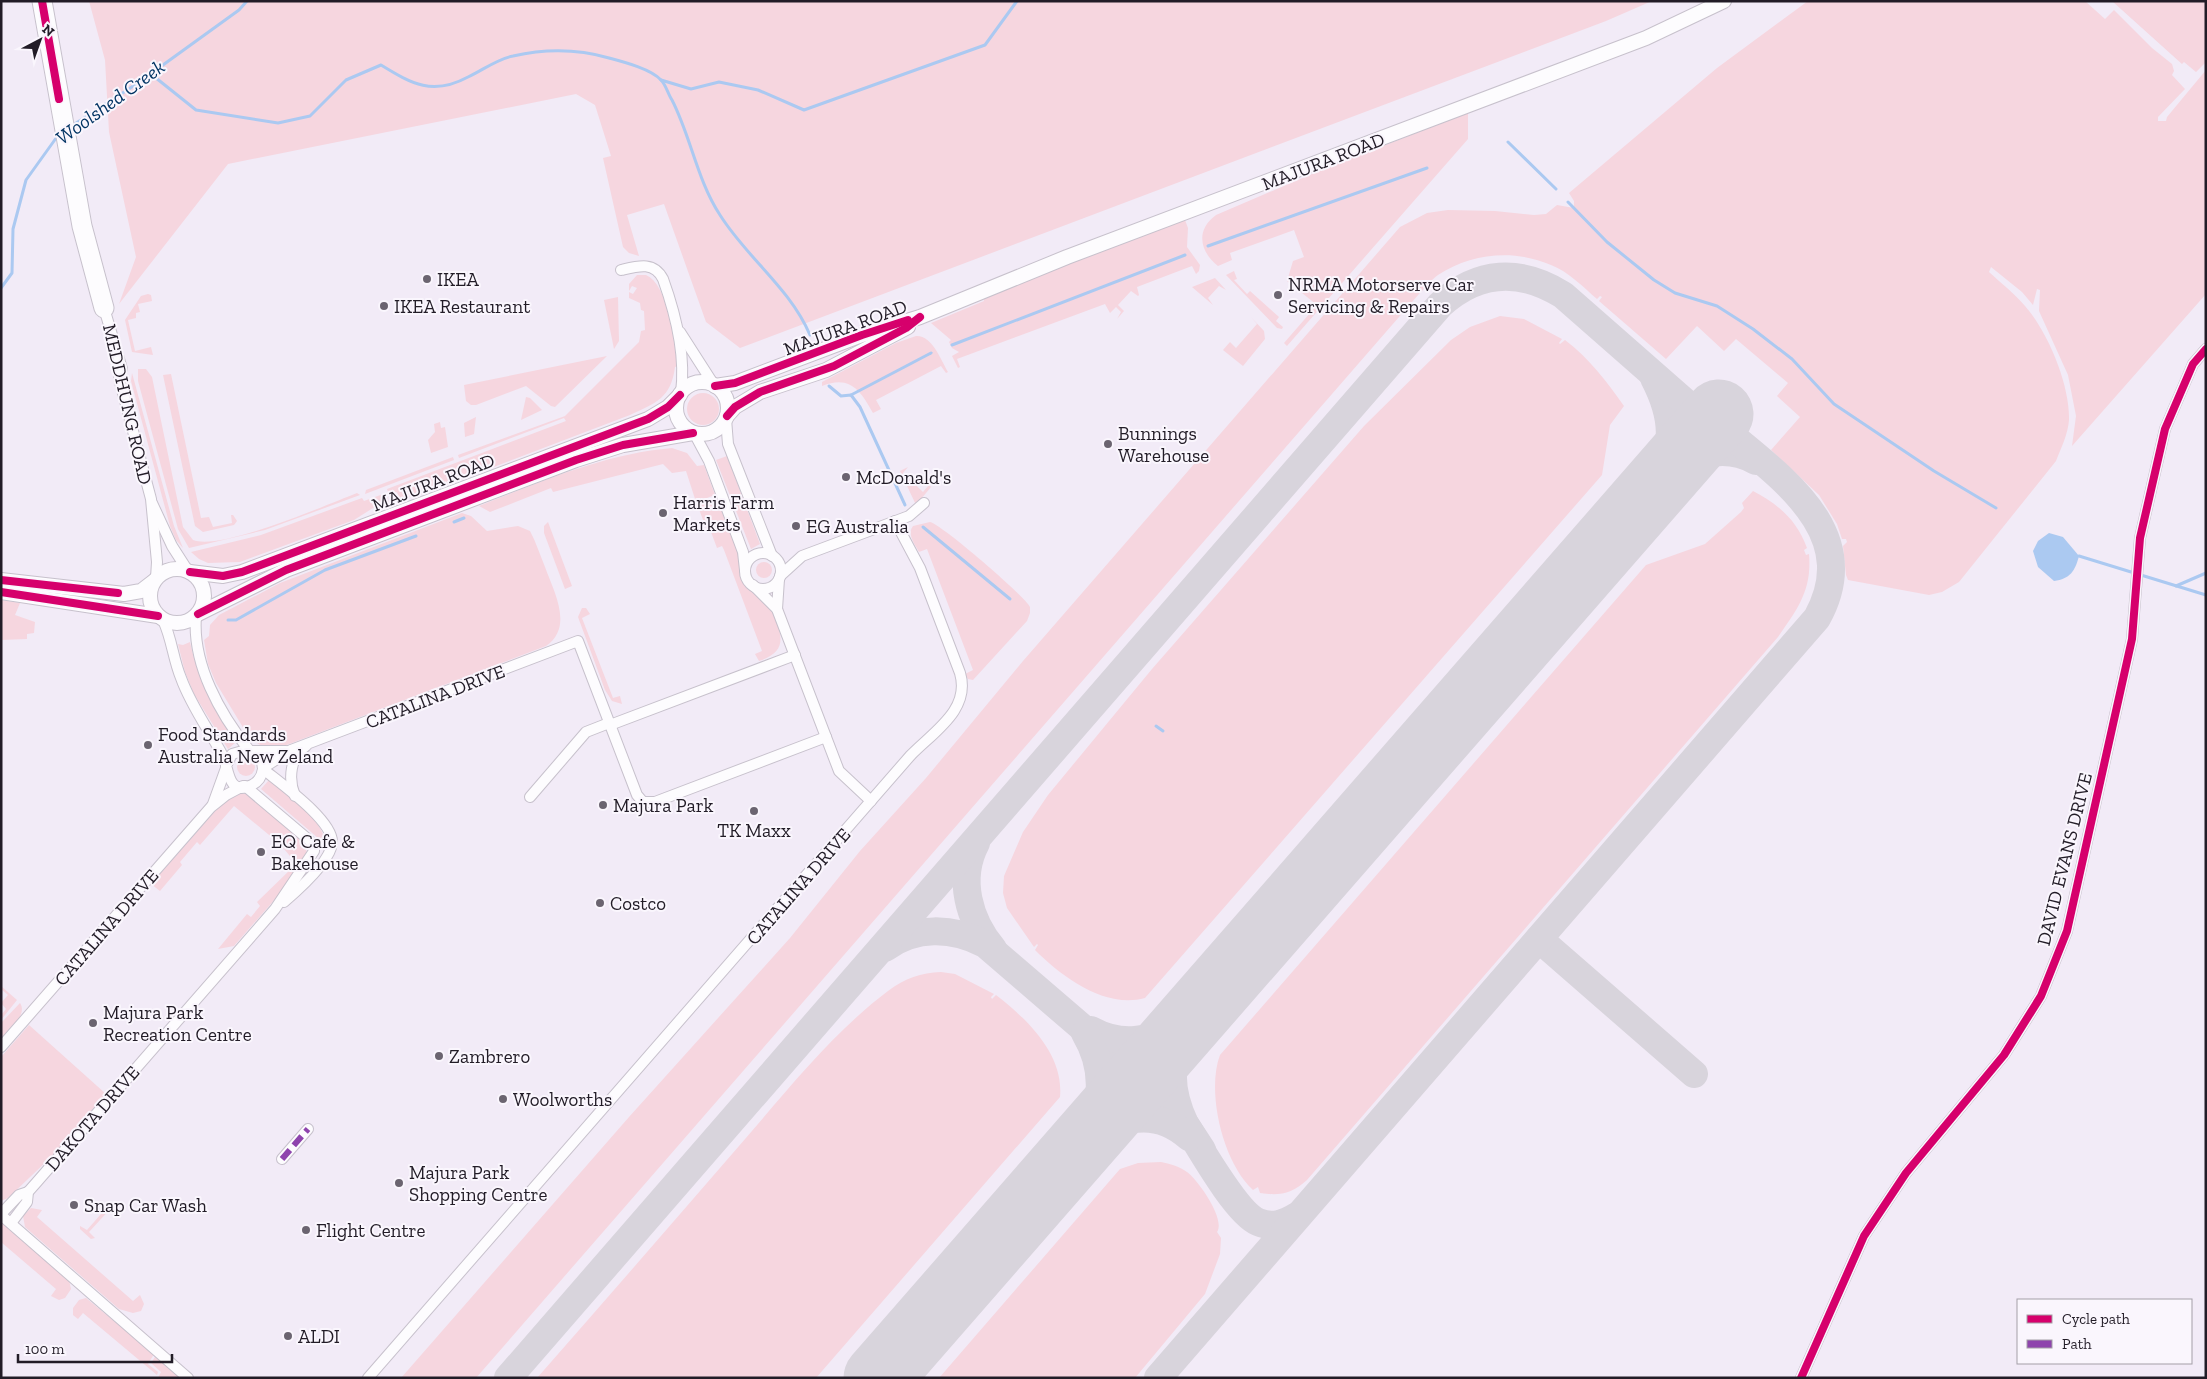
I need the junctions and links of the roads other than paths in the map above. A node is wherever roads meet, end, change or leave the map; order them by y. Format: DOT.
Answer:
graph roads {
  1 [pos="42,1"];
  2 [pos="1724,1"];
  3 [pos="622,270"];
  4 [pos="104,308"];
  5 [pos="920,317"];
  6 [pos="676,325"];
  7 [pos="2206,349"];
  8 [pos="714,385"];
  9 [pos="680,394"];
  10 [pos="727,417"];
  11 [pos="694,433"];
  12 [pos="151,500"];
  13 [pos="924,503"];
  14 [pos="895,521"];
  15 [pos="772,556"];
  16 [pos="802,556"];
  17 [pos="745,570"];
  18 [pos="189,571"];
  19 [pos="779,577"];
  20 [pos="155,579"];
  21 [pos="1,580"];
  22 [pos="753,586"];
  23 [pos="1,592"];
  24 [pos="777,609"];
  25 [pos="197,615"];
  26 [pos="161,618"];
  27 [pos="795,655"];
  28 [pos="610,724"];
  29 [pos="826,737"];
  30 [pos="310,743"];
  31 [pos="292,750"];
  32 [pos="250,751"];
  33 [pos="226,767"];
  34 [pos="263,768"];
  35 [pos="244,786"];
  36 [pos="295,797"];
  37 [pos="530,797"];
  38 [pos="871,801"];
  39 [pos="211,807"];
  40 [pos="275,909"];
  41 [pos="1,1048"];
  42 [pos="308,1129"];
  43 [pos="282,1158"];
  44 [pos="28,1192"];
  45 [pos="1,1214"];
  46 [pos="11,1223"];
  47 [pos="188,1378"];
  48 [pos="368,1378"];
  49 [pos="1800,1378"];
  1 -- 4 [label="highway"];
  2 -- 5 [label="main road, MAJURA ROAD"];
  3 -- 6 [label="street"];
  4 -- 12 [label="street, MEDDHUNG ROAD"];
  5 -- 8 [label="main road, MAJURA ROAD"];
  5 -- 10 [label="main road, MAJURA ROAD"];
  6 -- 8 [label="street"];
  6 -- 9 [label="street"];
  7 -- 49 [label="street, DAVID EVANS DRIVE"];
  8 -- 9 [label="main road"];
  8 -- 10 [label="main road"];
  9 -- 11 [label="main road"];
  9 -- 18 [label="main road, MAJURA ROAD"];
  10 -- 11 [label="main road"];
  10 -- 15 [label="street"];
  11 -- 17 [label="street"];
  11 -- 25 [label="main road, MAJURA ROAD"];
  12 -- 18 [label="street, MEDDHUNG ROAD"];
  12 -- 20 [label="street, MEDDHUNG ROAD"];
  13 -- 14 [label="street"];
  14 -- 16 [label="street"];
  14 -- 38 [label="street, CATALINA DRIVE"];
  15 -- 16 [label="street"];
  15 -- 17 [label="street"];
  15 -- 19 [label="street"];
  16 -- 19 [label="street"];
  17 -- 22 [label="street"];
  18 -- 20 [label="main road"];
  18 -- 25 [label="main road"];
  19 -- 22 [label="street"];
  19 -- 24 [label="street"];
  20 -- 21 [label="main road"];
  20 -- 26 [label="main road"];
  22 -- 24 [label="street"];
  23 -- 26 [label="main road"];
  24 -- 27 [label="street"];
  25 -- 26 [label="main road"];
  25 -- 32 [label="street"];
  26 -- 33 [label="street"];
  27 -- 28 [label="street"];
  27 -- 29 [label="street"];
  28 -- 29 [label="street"];
  28 -- 30 [label="street, CATALINA DRIVE"];
  28 -- 37 [label="street"];
  29 -- 38 [label="street"];
  30 -- 31 [label="street, CATALINA DRIVE"];
  30 -- 36 [label="street"];
  31 -- 32 [label="street, CATALINA DRIVE"];
  31 -- 34 [label="street, CATALINA DRIVE"];
  32 -- 33 [label="street"];
  32 -- 34 [label="street"];
  33 -- 35 [label="street"];
  33 -- 39 [label="street, CATALINA DRIVE"];
  34 -- 35 [label="street"];
  34 -- 36 [label="street"];
  35 -- 39 [label="street, CATALINA DRIVE"];
  35 -- 40 [label="street"];
  36 -- 40 [label="street"];
  38 -- 48 [label="street, CATALINA DRIVE"];
  39 -- 41 [label="street, CATALINA DRIVE"];
  40 -- 44 [label="street, DAKOTA DRIVE"];
  42 -- 43 [label="street"];
  44 -- 45 [label="street, DAKOTA DRIVE"];
  44 -- 46 [label="street, DAKOTA DRIVE"];
  45 -- 46 [label="street"];
  46 -- 47 [label="street"];
}
